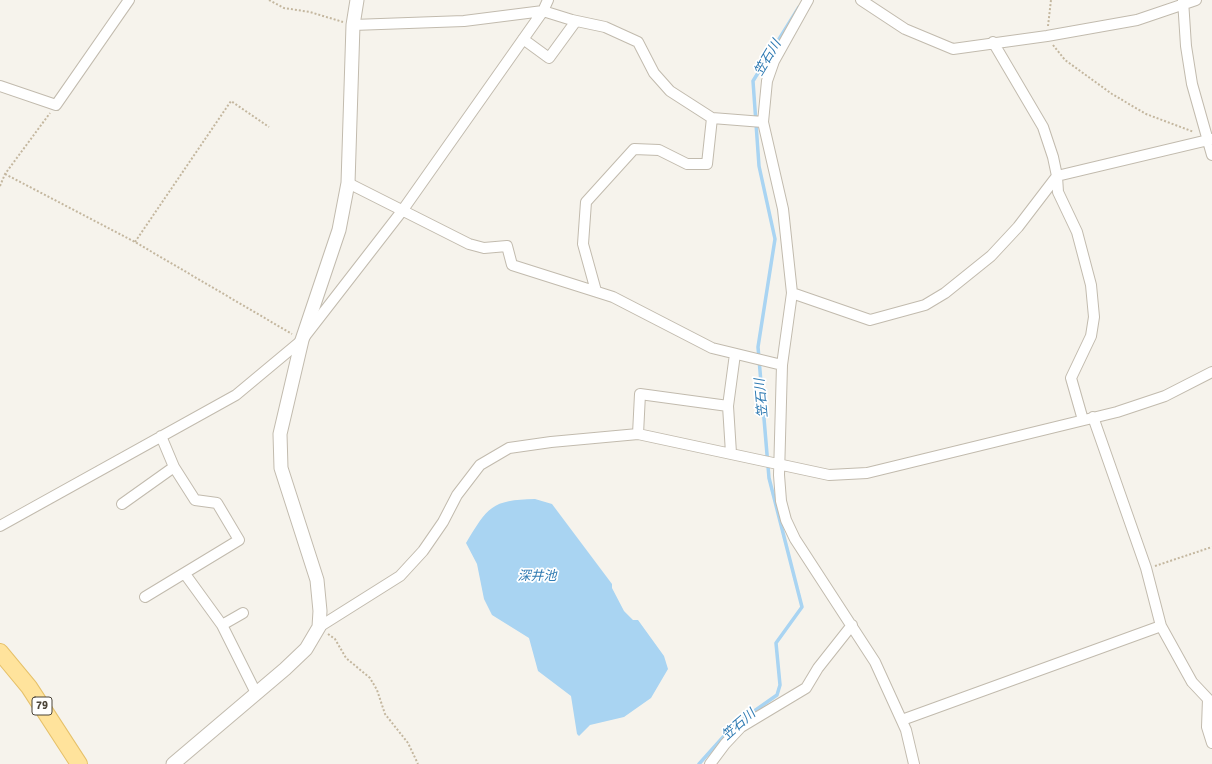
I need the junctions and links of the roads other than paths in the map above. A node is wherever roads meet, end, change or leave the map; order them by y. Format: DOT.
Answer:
graph roads {
  1 [pos="129,0"];
  2 [pos="356,0"];
  3 [pos="548,0"];
  4 [pos="808,0"];
  5 [pos="861,0"];
  6 [pos="1196,0"];
  7 [pos="1183,2"];
  8 [pos="543,11"];
  9 [pos="576,21"];
  10 [pos="353,25"];
  11 [pos="523,40"];
  12 [pos="993,42"];
  13 [pos="0,86"];
  14 [pos="712,118"];
  15 [pos="763,122"];
  16 [pos="1210,140"];
  17 [pos="1212,155"];
  18 [pos="1057,176"];
  19 [pos="348,183"];
  20 [pos="402,211"];
  21 [pos="596,291"];
  22 [pos="792,293"];
  23 [pos="302,340"];
  24 [pos="735,354"];
  25 [pos="782,365"];
  26 [pos="1212,372"];
  27 [pos="728,406"];
  28 [pos="1093,417"];
  29 [pos="1083,420"];
  30 [pos="638,434"];
  31 [pos="161,436"];
  32 [pos="731,453"];
  33 [pos="779,463"];
  34 [pos="174,467"];
  35 [pos="122,504"];
  36 [pos="0,526"];
  37 [pos="185,574"];
  38 [pos="146,597"];
  39 [pos="242,613"];
  40 [pos="222,624"];
  41 [pos="852,625"];
  42 [pos="1161,626"];
  43 [pos="319,627"];
  44 [pos="0,652"];
  45 [pos="256,693"];
  46 [pos="902,720"];
  47 [pos="1212,743"];
  48 [pos="79,764"];
  49 [pos="173,764"];
  50 [pos="710,764"];
  51 [pos="914,764"];
  1 -- 13 [label="street"];
  2 -- 10 [label="street"];
  3 -- 8 [label="street"];
  4 -- 15 [label="street"];
  5 -- 12 [label="street"];
  6 -- 7 [label="street"];
  7 -- 12 [label="street"];
  7 -- 16 [label="street"];
  8 -- 9 [label="street"];
  8 -- 10 [label="street"];
  8 -- 11 [label="street"];
  9 -- 11 [label="street"];
  9 -- 14 [label="street"];
  10 -- 19 [label="street"];
  11 -- 20 [label="street"];
  12 -- 18 [label="street"];
  14 -- 15 [label="street"];
  14 -- 21 [label="street"];
  15 -- 22 [label="street"];
  16 -- 17 [label="street"];
  16 -- 18 [label="street"];
  18 -- 22 [label="street"];
  18 -- 29 [label="street"];
  19 -- 20 [label="street"];
  19 -- 23 [label="street"];
  20 -- 21 [label="street"];
  20 -- 23 [label="street"];
  21 -- 24 [label="street"];
  22 -- 25 [label="street"];
  23 -- 31 [label="street"];
  23 -- 43 [label="street"];
  24 -- 25 [label="street"];
  24 -- 27 [label="street"];
  25 -- 33 [label="street"];
  26 -- 28 [label="street"];
  27 -- 30 [label="street"];
  27 -- 32 [label="street"];
  28 -- 29 [label="street"];
  28 -- 42 [label="street"];
  29 -- 33 [label="street"];
  30 -- 32 [label="street"];
  30 -- 43 [label="street"];
  31 -- 34 [label="street"];
  31 -- 36 [label="street"];
  32 -- 33 [label="street"];
  33 -- 41 [label="street"];
  34 -- 35 [label="street"];
  34 -- 37 [label="street"];
  37 -- 38 [label="street"];
  37 -- 40 [label="street"];
  39 -- 40 [label="street"];
  40 -- 45 [label="street"];
  41 -- 46 [label="street"];
  41 -- 50 [label="street"];
  42 -- 46 [label="street"];
  42 -- 47 [label="street"];
  43 -- 45 [label="street"];
  44 -- 48 [label="main road, 79"];
  45 -- 49 [label="street"];
  46 -- 51 [label="street"];
}
